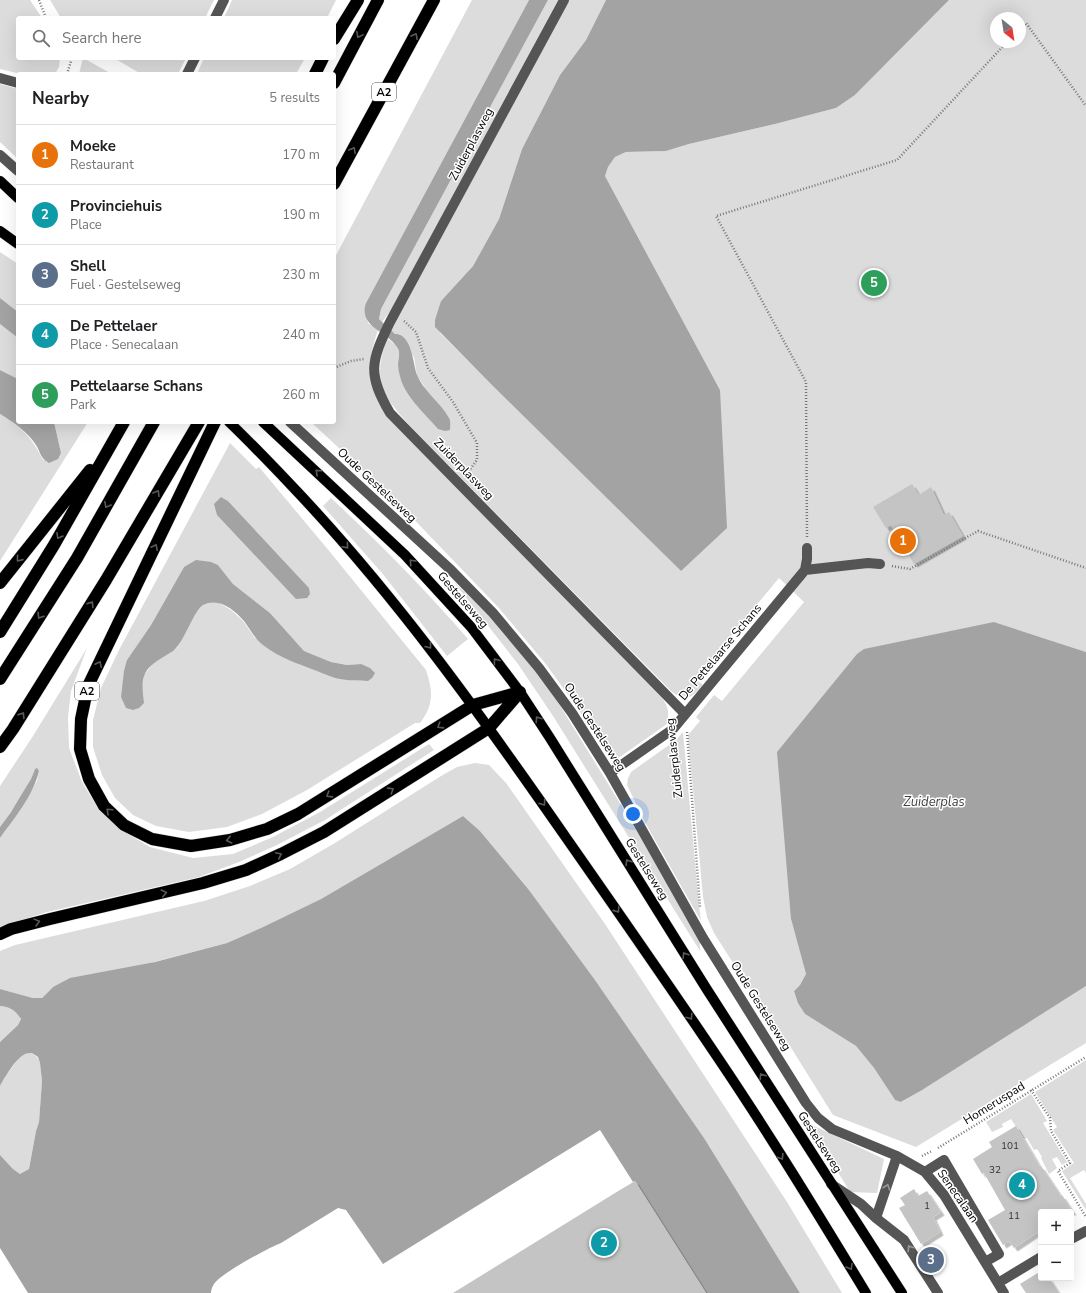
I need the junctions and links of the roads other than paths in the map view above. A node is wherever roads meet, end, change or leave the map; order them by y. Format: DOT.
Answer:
graph roads {
  1 [pos="224,0"];
  2 [pos="358,0"];
  3 [pos="378,0"];
  4 [pos="434,0"];
  5 [pos="564,0"];
  6 [pos="216,16"];
  7 [pos="336,36"];
  8 [pos="194,60"];
  9 [pos="322,60"];
  10 [pos="188,72"];
  11 [pos="315,72"];
  12 [pos="0,78"];
  13 [pos="336,79"];
  14 [pos="16,82"];
  15 [pos="0,154"];
  16 [pos="16,169"];
  17 [pos="336,180"];
  18 [pos="0,181"];
  19 [pos="16,196"];
  20 [pos="0,231"];
  21 [pos="16,243"];
  22 [pos="123,424"];
  23 [pos="153,424"];
  24 [pos="198,424"];
  25 [pos="214,424"];
  26 [pos="231,424"];
  27 [pos="265,424"];
  28 [pos="292,424"];
  29 [pos="114,442"];
  30 [pos="807,548"];
  31 [pos="880,564"];
  32 [pos="806,570"];
  33 [pos="0,583"];
  34 [pos="0,632"];
  35 [pos="0,679"];
  36 [pos="520,692"];
  37 [pos="473,705"];
  38 [pos="685,714"];
  39 [pos="489,728"];
  40 [pos="0,747"];
  41 [pos="610,773"];
  42 [pos="0,934"];
  43 [pos="806,1103"];
  44 [pos="897,1156"];
  45 [pos="925,1172"];
  46 [pos="832,1184"];
  47 [pos="876,1218"];
  48 [pos="1086,1232"];
  49 [pos="1074,1238"];
  50 [pos="1038,1259"];
  51 [pos="985,1262"];
  52 [pos="998,1283"];
  53 [pos="866,1293"];
  54 [pos="902,1293"];
  55 [pos="938,1293"];
  56 [pos="1004,1293"];
  1 -- 6 [label="street"];
  2 -- 7 [label="highway"];
  3 -- 13 [label="highway, one-way"];
  17 -- 4 [label="highway, A2, one-way"];
  5 -- 38 [label="street, Zuiderplasweg"];
  8 -- 10 [label="street"];
  9 -- 11 [label="highway"];
  12 -- 14 [label="street"];
  15 -- 16 [label="street"];
  18 -- 19 [label="main road"];
  20 -- 21 [label="main road"];
  22 -- 29 [label="highway"];
  23 -- 35 [label="highway, one-way"];
  40 -- 24 [label="highway, one-way"];
  37 -- 25 [label="highway, A2, one-way"];
  26 -- 37 [label="main road, one-way"];
  36 -- 27 [label="main road, Gestelseweg, one-way"];
  28 -- 41 [label="street, Oude Gestelseweg"];
  29 -- 33 [label="highway, one-way"];
  29 -- 34 [label="highway, one-way"];
  30 -- 32 [label="street"];
  31 -- 32 [label="street"];
  32 -- 38 [label="street, De Pettelaarse Schans"];
  36 -- 37 [label="highway"];
  36 -- 39 [label="highway"];
  46 -- 36 [label="main road, Gestelseweg, one-way"];
  37 -- 39 [label="main road"];
  38 -- 41 [label="street, De Pettelaarse Schans"];
  42 -- 39 [label="highway, one-way"];
  39 -- 53 [label="main road, one-way"];
  41 -- 43 [label="street, Oude Gestelseweg"];
  43 -- 44 [label="street, Senecalaan"];
  44 -- 45 [label="street, Senecalaan"];
  47 -- 44 [label="street, one-way"];
  45 -- 51 [label="street, Senecalaan"];
  45 -- 51 [label="street"];
  46 -- 47 [label="street"];
  46 -- 54 [label="main road, Gestelseweg"];
  55 -- 47 [label="street, one-way"];
  48 -- 49 [label="street"];
  50 -- 52 [label="street"];
  51 -- 52 [label="street, Senecalaan"];
  52 -- 56 [label="street, Senecalaan"];
}
